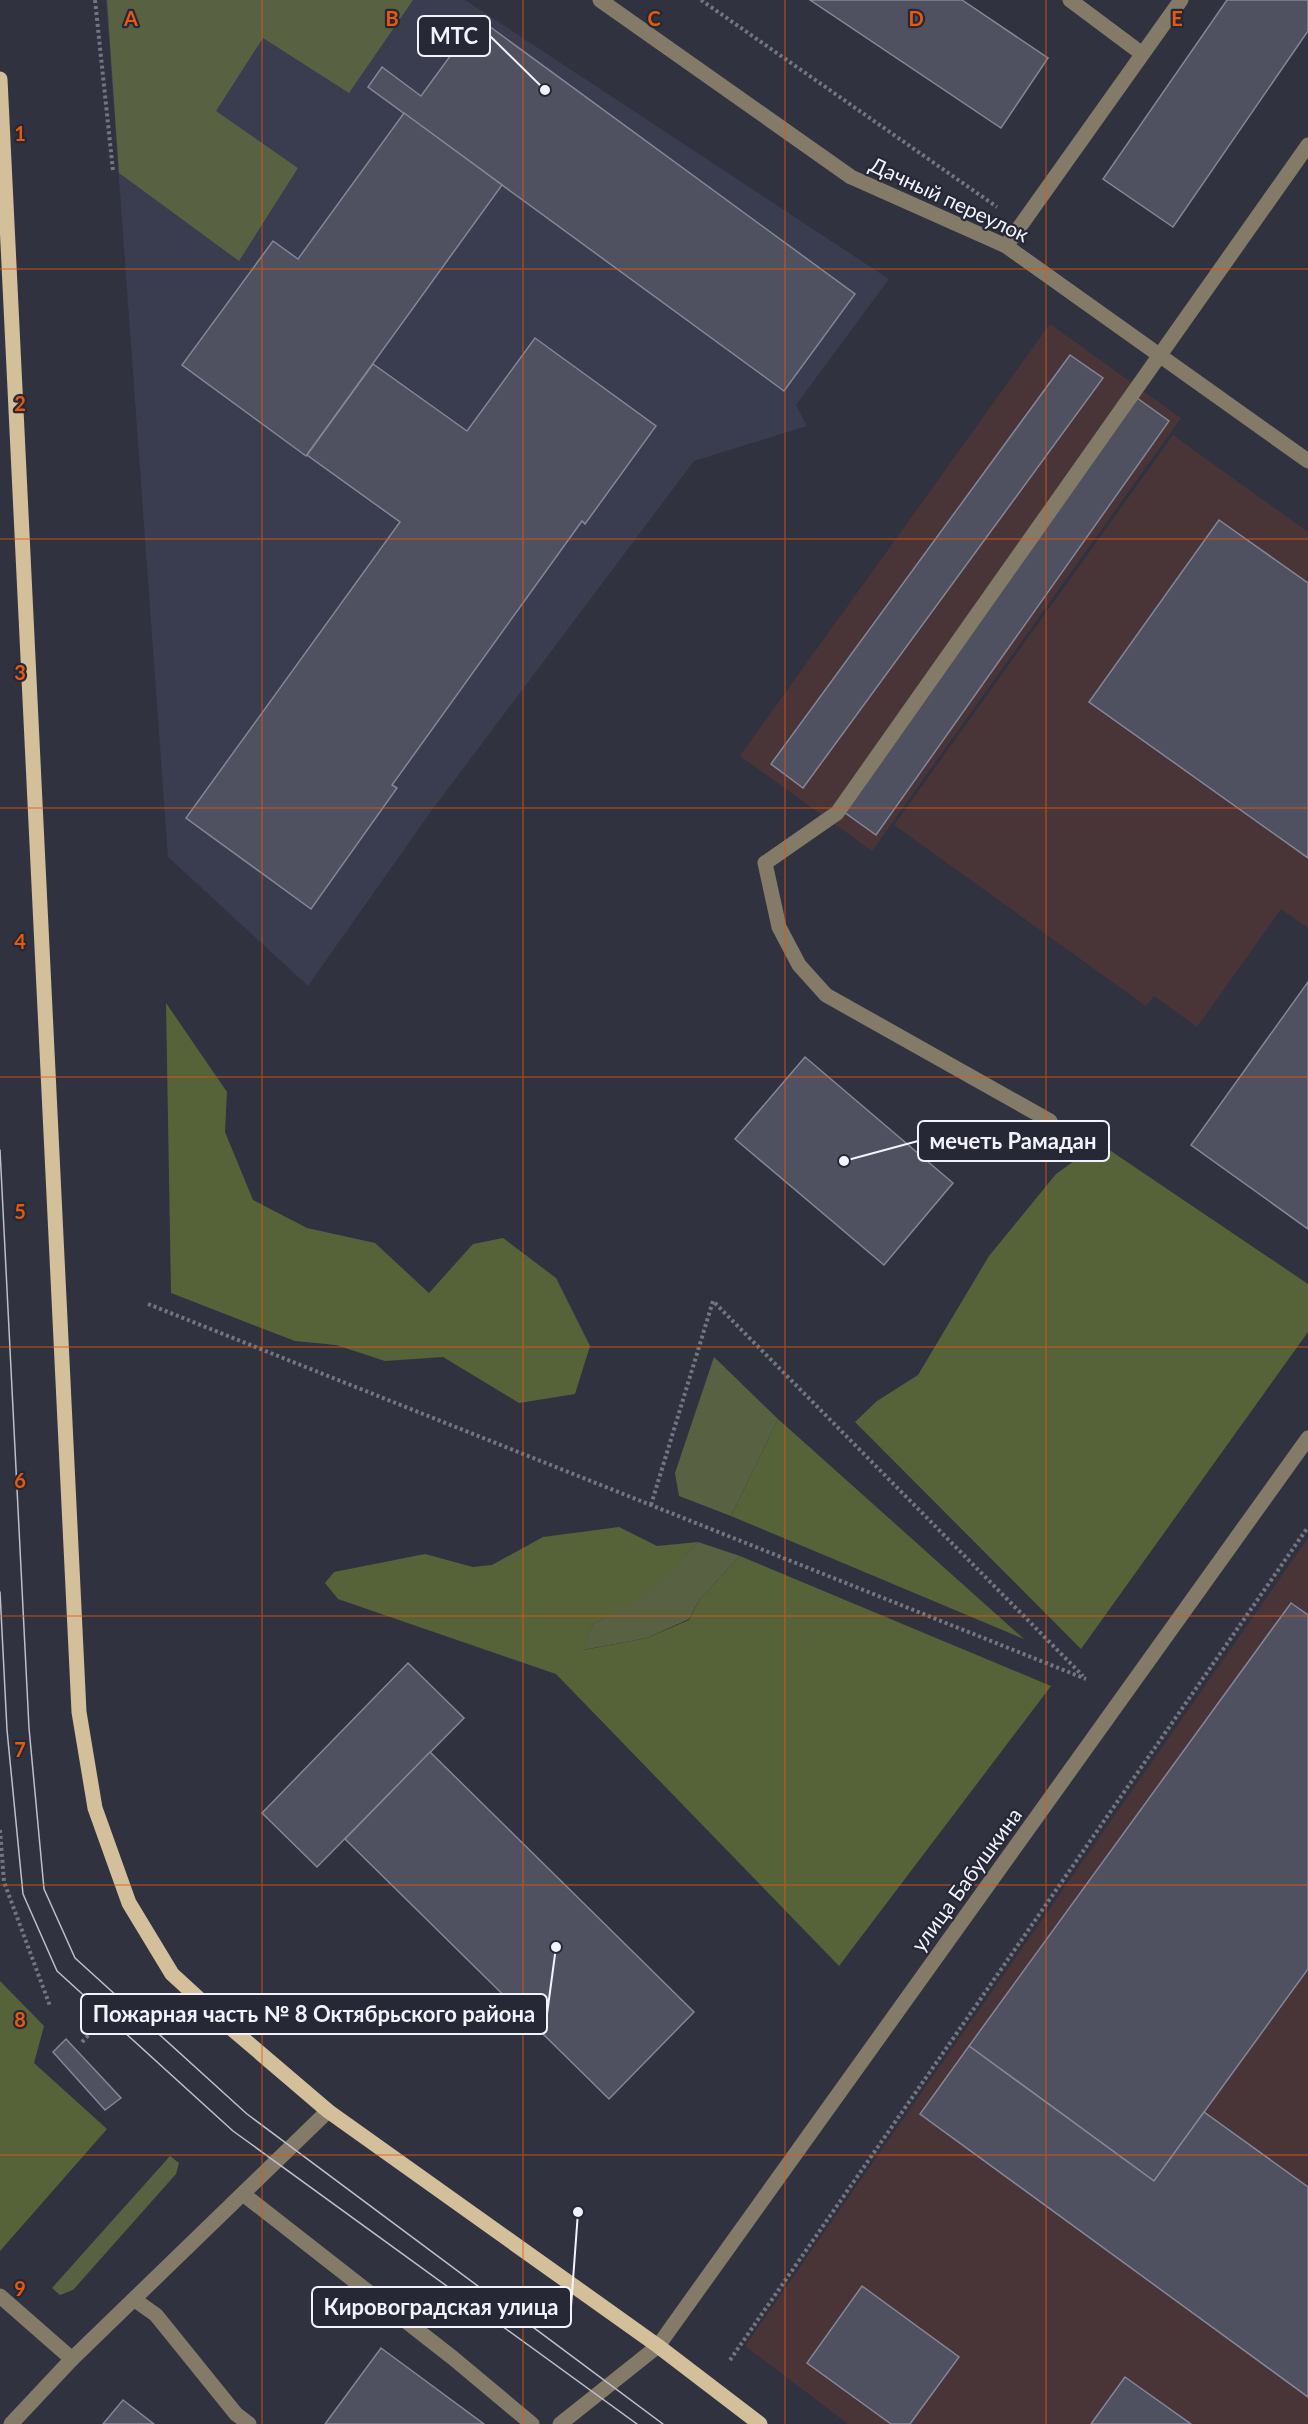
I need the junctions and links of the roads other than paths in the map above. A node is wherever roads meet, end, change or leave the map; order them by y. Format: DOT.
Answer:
graph roads {
  1 [pos="600,0"];
  2 [pos="1070,0"];
  3 [pos="1181,0"];
  4 [pos="1141,53"];
  5 [pos="0,79"];
  6 [pos="1308,145"];
  7 [pos="1006,246"];
  8 [pos="1159,355"];
  9 [pos="1308,461"];
  10 [pos="1050,1121"];
  11 [pos="1308,1438"];
  12 [pos="328,2111"];
  13 [pos="243,2194"];
  14 [pos="0,2296"];
  15 [pos="135,2300"];
  16 [pos="658,2346"];
  17 [pos="72,2359"];
  18 [pos="11,2424"];
  19 [pos="249,2424"];
  20 [pos="532,2424"];
  21 [pos="560,2424"];
  22 [pos="760,2424"];
  1 -- 7 [label="street, Дачный переулок"];
  2 -- 4 [label="street"];
  3 -- 4 [label="street"];
  4 -- 7 [label="street"];
  5 -- 12 [label="main road"];
  6 -- 8 [label="street"];
  7 -- 8 [label="street, Дачный переулок"];
  8 -- 9 [label="street, Дачный переулок"];
  8 -- 10 [label="street"];
  11 -- 16 [label="street, улица Бабушкина"];
  12 -- 13 [label="street"];
  12 -- 16 [label="main road"];
  13 -- 15 [label="street"];
  13 -- 20 [label="street"];
  14 -- 17 [label="street"];
  15 -- 17 [label="street"];
  15 -- 19 [label="street"];
  16 -- 21 [label="street, улица Бабушкина"];
  16 -- 22 [label="main road"];
  17 -- 18 [label="street"];
}
